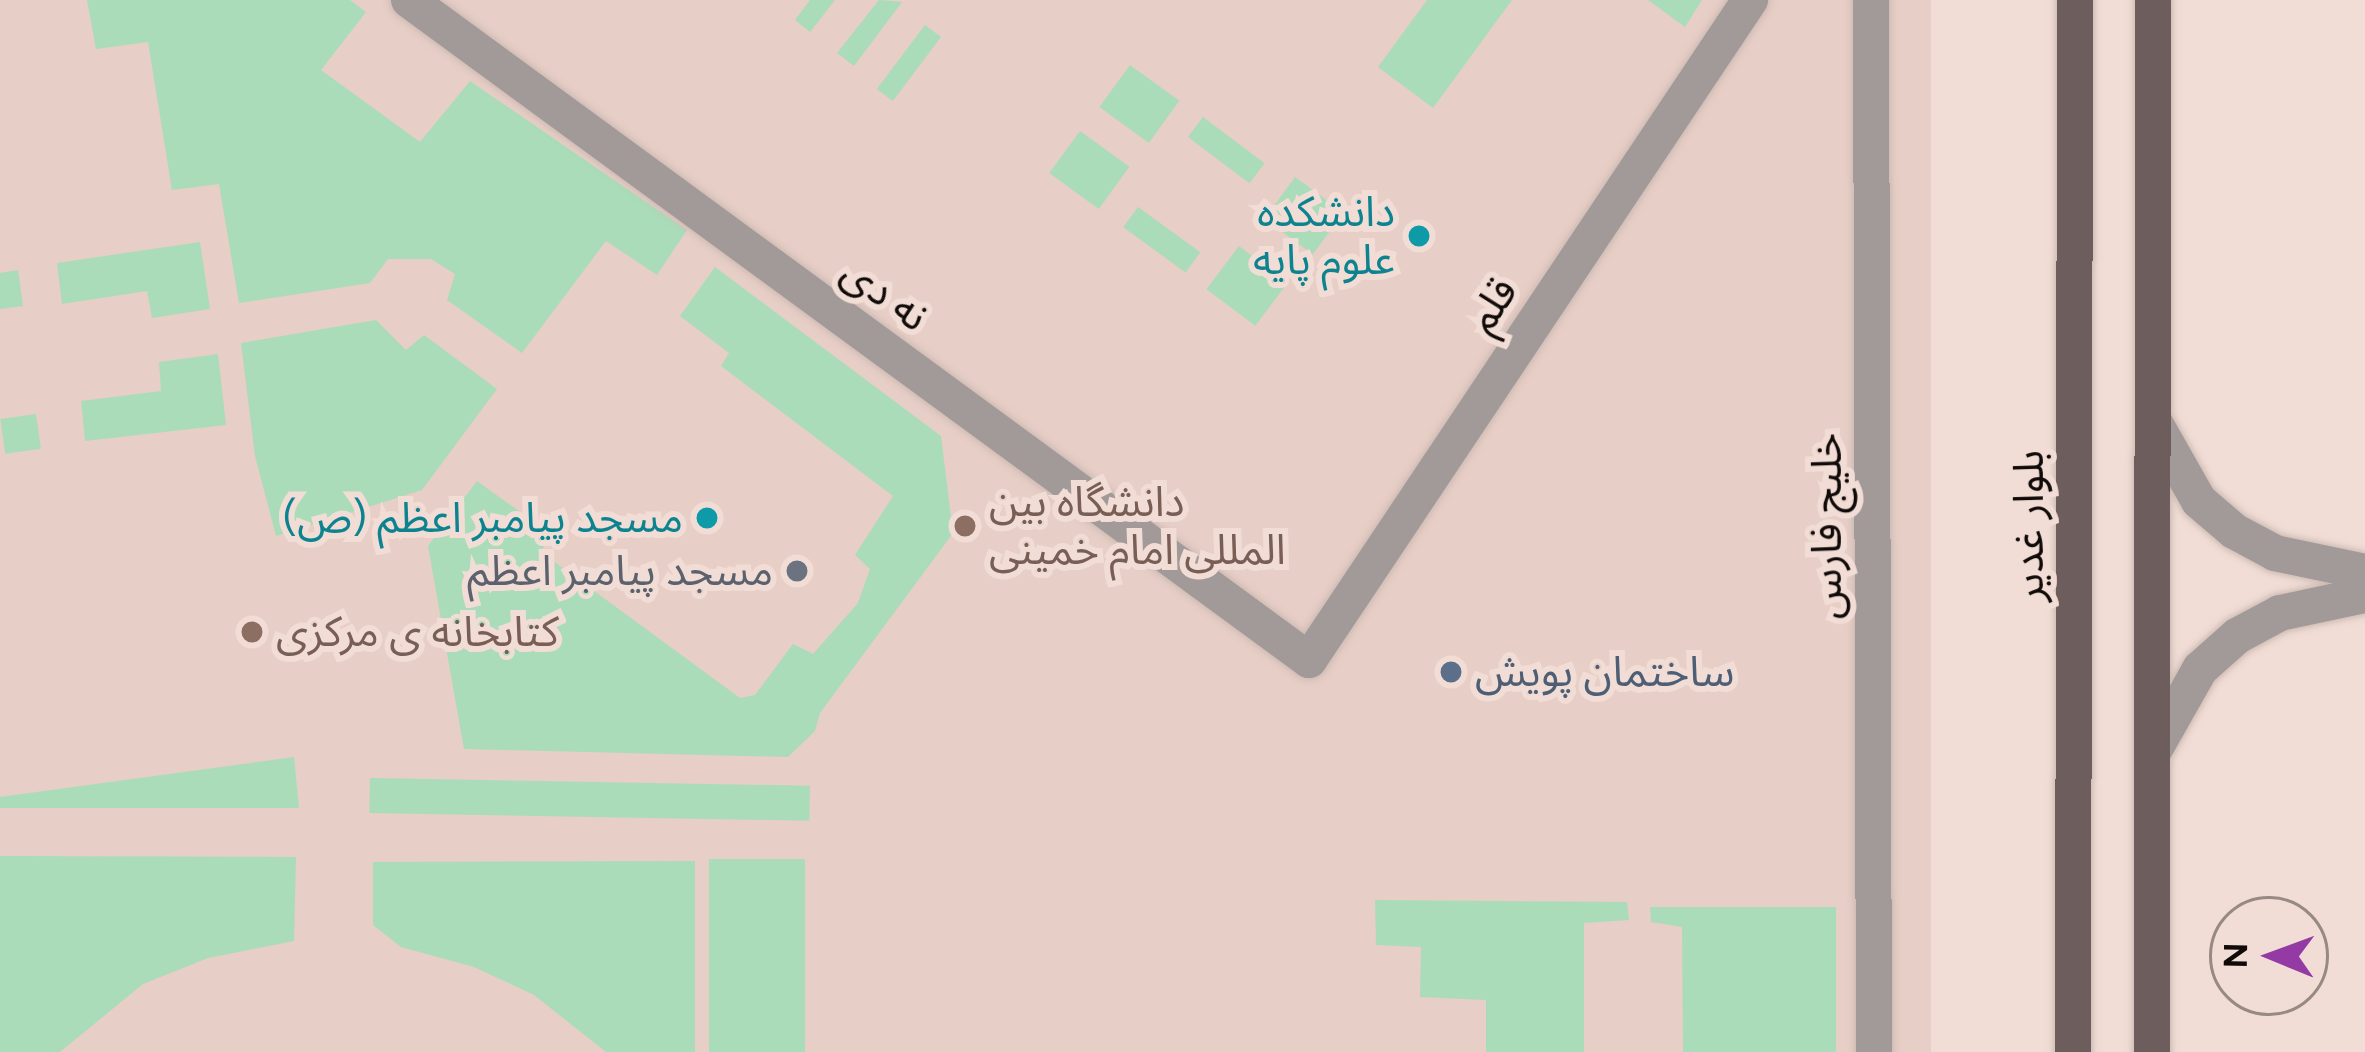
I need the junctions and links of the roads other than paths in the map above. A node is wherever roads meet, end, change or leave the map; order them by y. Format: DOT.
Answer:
graph roads {
  1 [pos="409,0"];
  2 [pos="1750,0"];
  3 [pos="1871,0"];
  4 [pos="2075,0"];
  5 [pos="2153,0"];
  6 [pos="2153,420"];
  7 [pos="2365,572"];
  8 [pos="2365,595"];
  9 [pos="1309,660"];
  10 [pos="2152,754"];
  11 [pos="1874,1052"];
  12 [pos="2073,1052"];
  13 [pos="2152,1052"];
  1 -- 9 [label="street, نه دی"];
  2 -- 9 [label="street, قلم"];
  3 -- 11 [label="street, خلیج فارس"];
  4 -- 12 [label="main road, بلوار غدیر"];
  5 -- 6 [label="main road"];
  6 -- 7 [label="street"];
  6 -- 10 [label="main road"];
  8 -- 10 [label="street"];
  10 -- 13 [label="main road"];
}
